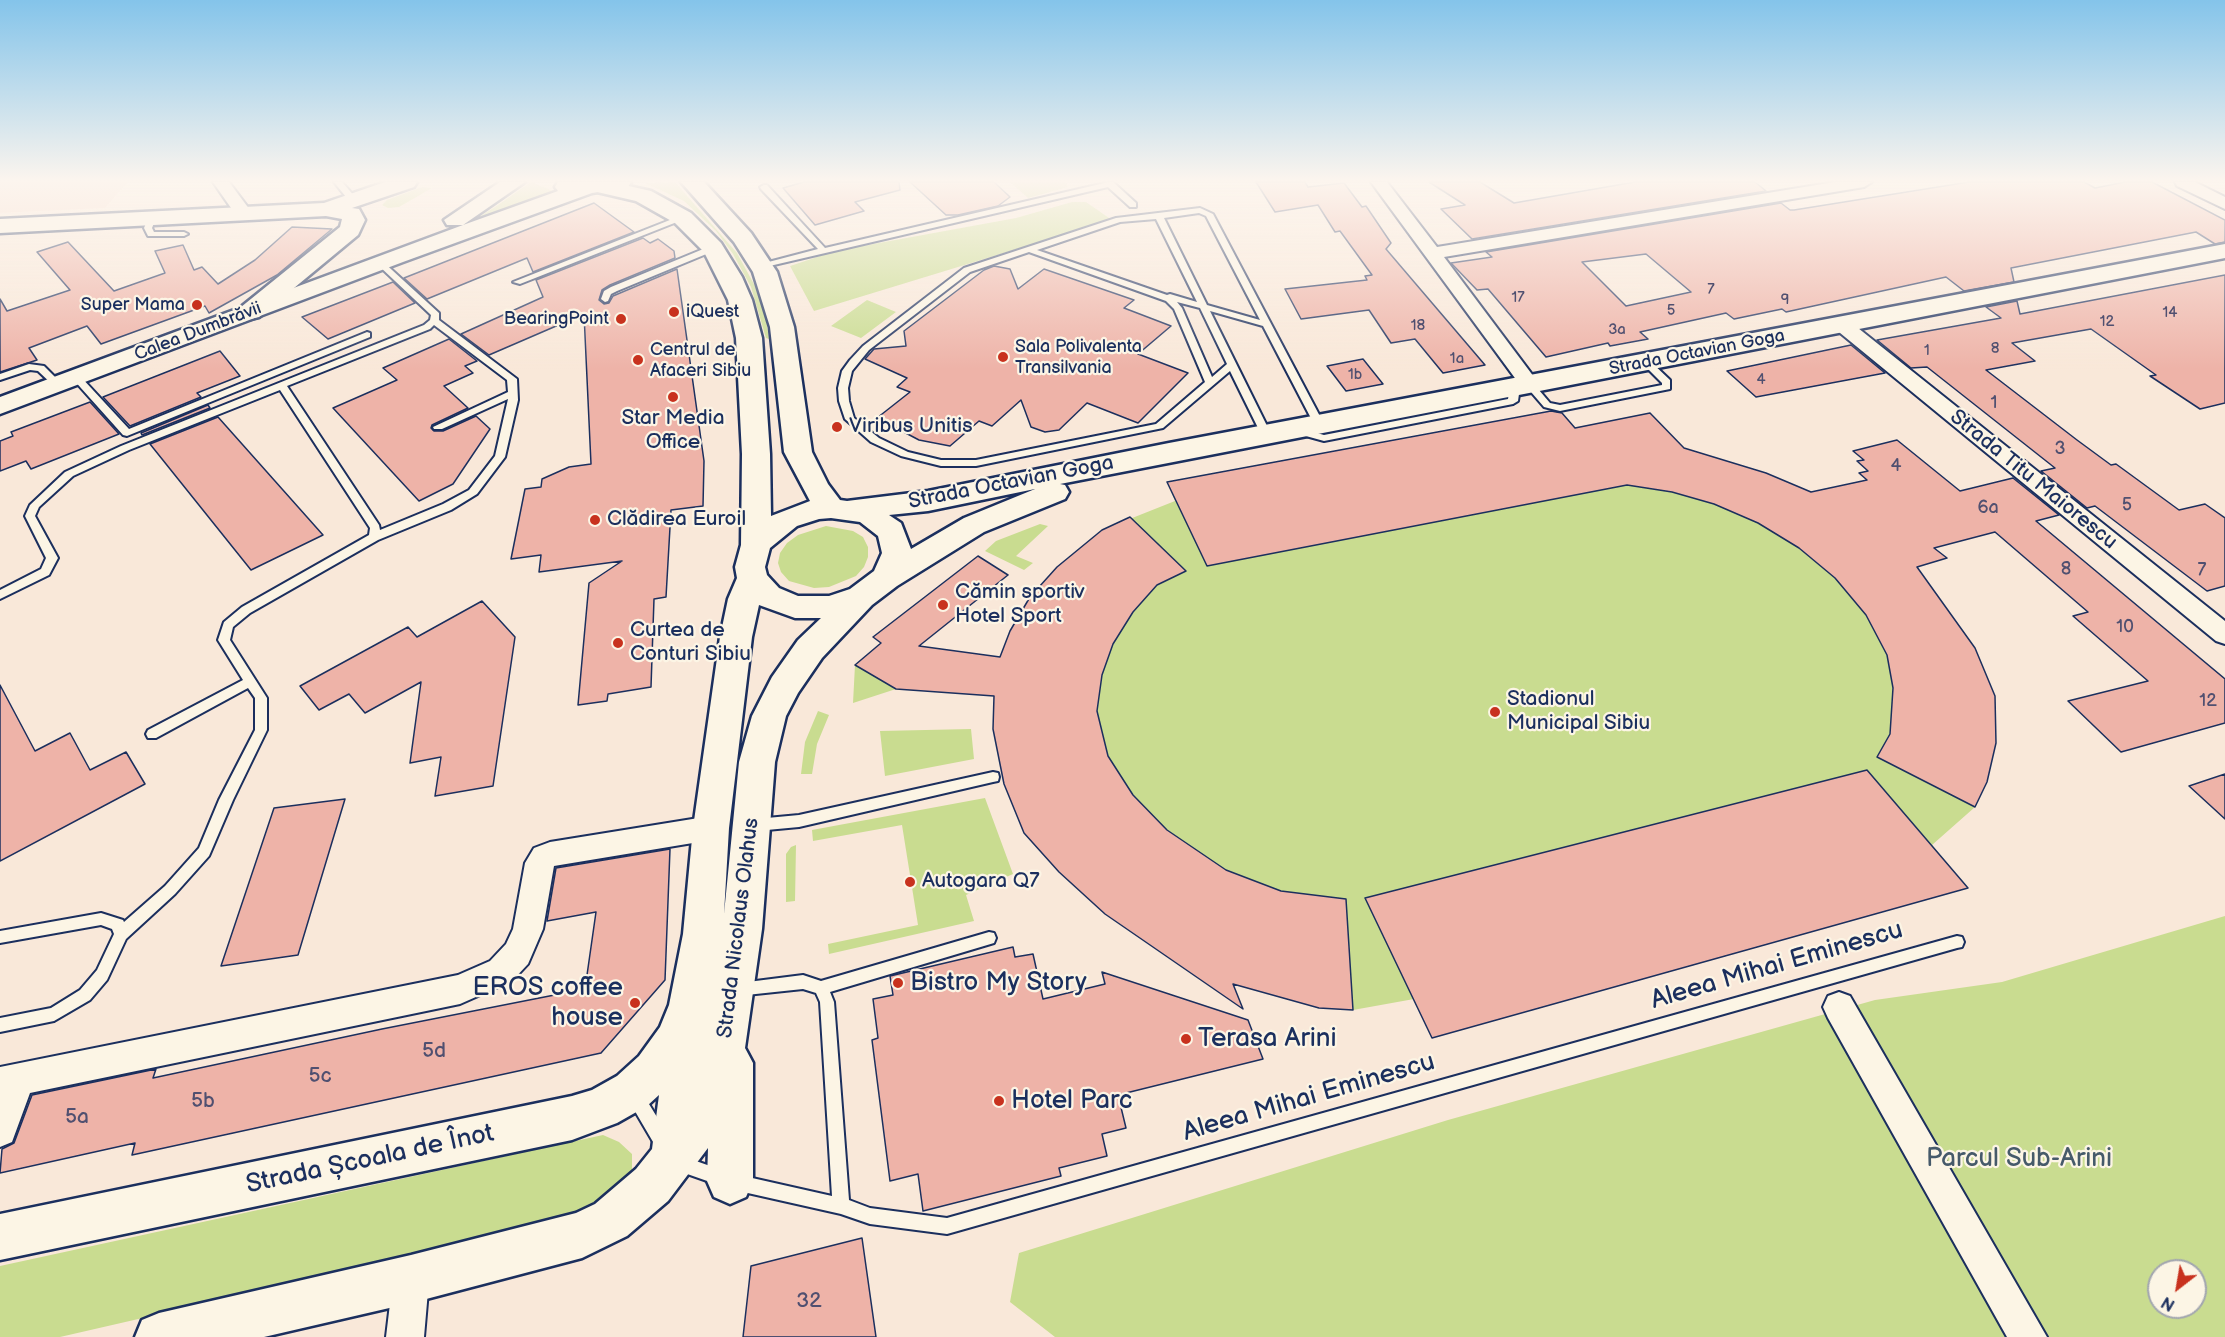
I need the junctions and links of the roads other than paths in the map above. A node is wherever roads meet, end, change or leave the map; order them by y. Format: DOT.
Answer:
graph roads {
  1 [pos="332,244"];
  2 [pos="413,244"];
  3 [pos="433,244"];
  4 [pos="615,244"];
  5 [pos="709,244"];
  6 [pos="747,244"];
  7 [pos="818,244"];
  8 [pos="847,244"];
  9 [pos="1047,244"];
  10 [pos="1173,244"];
  11 [pos="1224,244"];
  12 [pos="1427,244"];
  13 [pos="1486,244"];
  14 [pos="713,248"];
  15 [pos="823,250"];
  16 [pos="1030,250"];
  17 [pos="2225,251"];
  18 [pos="1434,253"];
  19 [pos="388,260"];
  20 [pos="761,265"];
  21 [pos="517,282"];
  22 [pos="1160,294"];
  23 [pos="605,299"];
  24 [pos="1203,307"];
  25 [pos="250,312"];
  26 [pos="434,321"];
  27 [pos="1265,324"];
  28 [pos="1841,324"];
  29 [pos="368,335"];
  30 [pos="1232,365"];
  31 [pos="0,377"];
  32 [pos="67,382"];
  33 [pos="1210,384"];
  34 [pos="282,386"];
  35 [pos="1522,386"];
  36 [pos="513,393"];
  37 [pos="0,406"];
  38 [pos="1319,424"];
  39 [pos="438,427"];
  40 [pos="1279,431"];
  41 [pos="1169,452"];
  42 [pos="842,508"];
  43 [pos="374,537"];
  44 [pos="754,562"];
  45 [pos="873,587"];
  46 [pos="0,595"];
  47 [pos="2221,628"];
  48 [pos="250,682"];
  49 [pos="152,734"];
  50 [pos="993,777"];
  51 [pos="752,825"];
  52 [pos="711,828"];
  53 [pos="121,934"];
  54 [pos="0,937"];
  55 [pos="989,938"];
  56 [pos="1957,942"];
  57 [pos="821,988"];
  58 [pos="734,989"];
  59 [pos="690,1005"];
  60 [pos="1839,1007"];
  61 [pos="0,1024"];
  62 [pos="9,1081"];
  63 [pos="632,1091"];
  64 [pos="0,1130"];
  65 [pos="674,1161"];
  66 [pos="730,1181"];
  67 [pos="841,1206"];
  68 [pos="0,1236"];
  69 [pos="411,1279"];
  70 [pos="159,1337"];
  71 [pos="405,1337"];
  72 [pos="2028,1337"];
  1 -- 25 [label="main road"];
  2 -- 19 [label="main road, Calea Dumbrăvii"];
  3 -- 19 [label="main road, Calea Dumbrăvii"];
  4 -- 21 [label="lane"];
  5 -- 14 [label="main road, Strada Nicolaus Olahus"];
  6 -- 20 [label="main road"];
  7 -- 15 [label="lane"];
  8 -- 15 [label="lane"];
  9 -- 16 [label="lane"];
  10 -- 24 [label="lane"];
  11 -- 27 [label="lane"];
  12 -- 18 [label="street"];
  13 -- 18 [label="street"];
  14 -- 23 [label="lane"];
  14 -- 44 [label="main road, Strada Nicolaus Olahus"];
  15 -- 20 [label="lane"];
  16 -- 22 [label="lane"];
  16 -- 33 [label="lane"];
  17 -- 28 [label="main road, Strada Octavian Goga"];
  18 -- 35 [label="street"];
  19 -- 25 [label="main road, Calea Dumbrăvii"];
  19 -- 26 [label="lane"];
  20 -- 42 [label="main road"];
  22 -- 24 [label="lane"];
  22 -- 33 [label="lane"];
  24 -- 27 [label="lane"];
  24 -- 30 [label="lane"];
  25 -- 32 [label="main road, Calea Dumbrăvii"];
  26 -- 34 [label="lane"];
  26 -- 36 [label="lane"];
  27 -- 38 [label="lane"];
  28 -- 35 [label="main road, Strada Octavian Goga"];
  28 -- 47 [label="street, Strada Titu Maiorescu"];
  29 -- 32 [label="lane"];
  30 -- 33 [label="lane"];
  30 -- 40 [label="lane"];
  31 -- 32 [label="lane"];
  32 -- 37 [label="main road, Calea Dumbrăvii"];
  34 -- 43 [label="lane"];
  34 -- 46 [label="lane"];
  35 -- 38 [label="main road, Strada Octavian Goga"];
  35 -- 40 [label="lane"];
  36 -- 39 [label="lane"];
  36 -- 43 [label="lane"];
  38 -- 40 [label="main road, Strada Octavian Goga"];
  40 -- 41 [label="main road, Strada Octavian Goga"];
  41 -- 42 [label="main road, Strada Octavian Goga"];
  41 -- 45 [label="main road, Strada Octavian Goga"];
  42 -- 44 [label="main road"];
  42 -- 45 [label="main road"];
  43 -- 48 [label="lane"];
  44 -- 45 [label="main road"];
  44 -- 52 [label="main road, Strada Nicolaus Olahus"];
  45 -- 51 [label="main road, Strada Nicolaus Olahus"];
  48 -- 49 [label="lane"];
  48 -- 53 [label="lane"];
  50 -- 51 [label="lane"];
  51 -- 58 [label="main road, Strada Nicolaus Olahus"];
  52 -- 59 [label="main road, Strada Nicolaus Olahus"];
  52 -- 62 [label="street"];
  53 -- 54 [label="lane"];
  53 -- 61 [label="lane"];
  55 -- 57 [label="lane"];
  56 -- 67 [label="lane, Aleea Mihai Eminescu"];
  57 -- 58 [label="lane"];
  57 -- 67 [label="lane"];
  58 -- 65 [label="main road, Strada Nicolaus Olahus"];
  58 -- 66 [label="main road"];
  59 -- 63 [label="main road, Strada Școala de Înot"];
  59 -- 65 [label="main road"];
  60 -- 72 [label="street"];
  62 -- 64 [label="street"];
  63 -- 65 [label="lane"];
  63 -- 68 [label="main road, Strada Școala de Înot"];
  65 -- 66 [label="lane, Aleea Mihai Eminescu"];
  65 -- 69 [label="main road, Strada Nicolaus Olahus"];
  66 -- 67 [label="lane, Aleea Mihai Eminescu"];
  69 -- 70 [label="main road"];
  69 -- 71 [label="street"];
}
